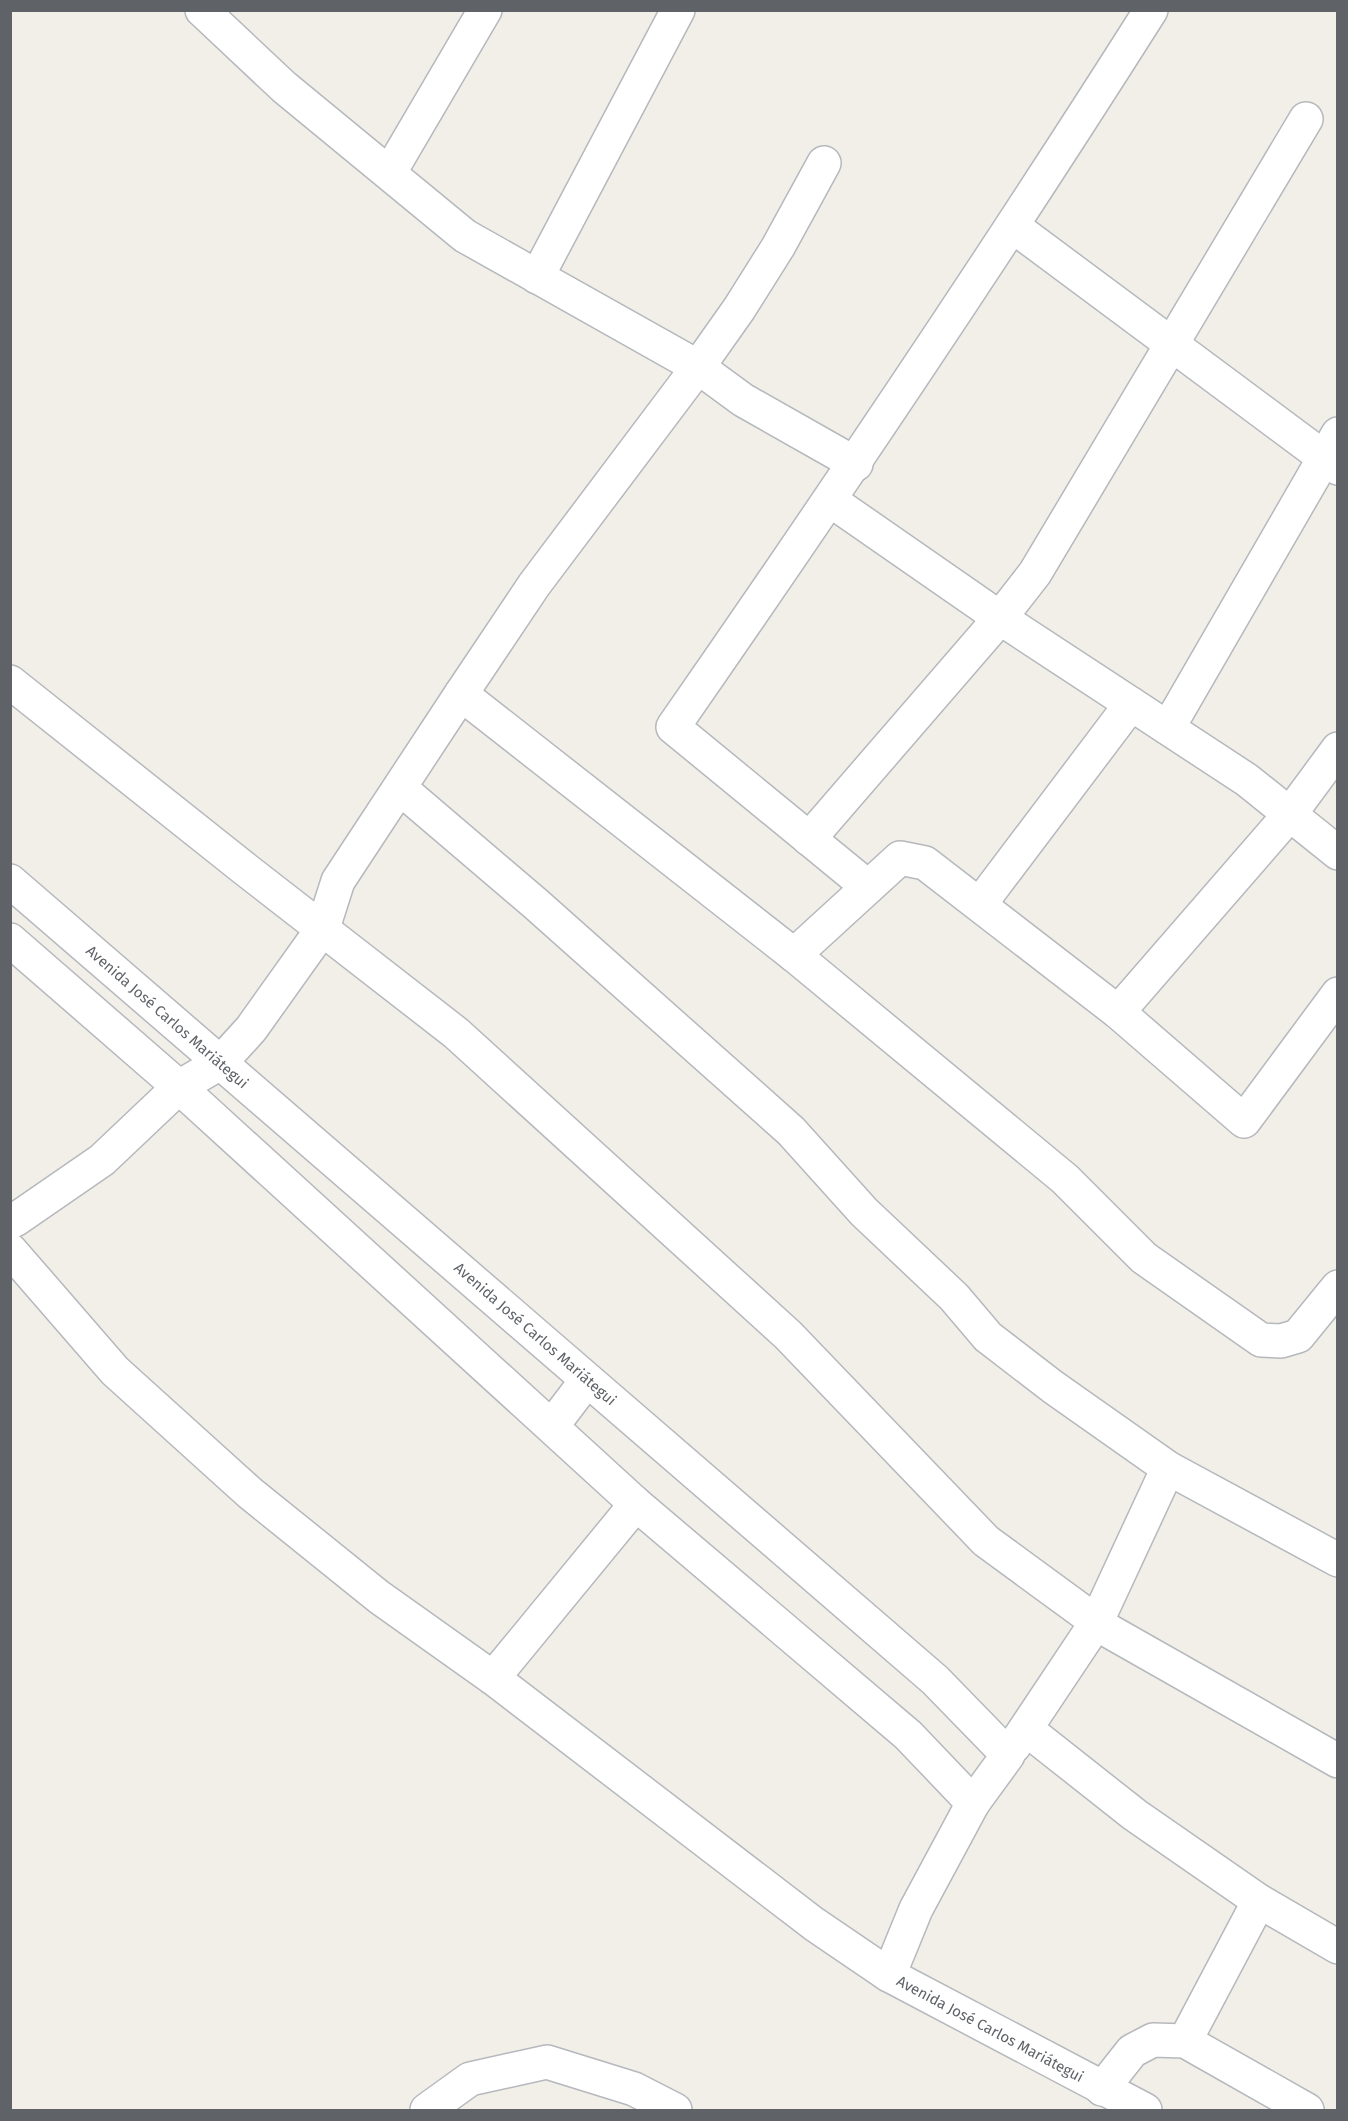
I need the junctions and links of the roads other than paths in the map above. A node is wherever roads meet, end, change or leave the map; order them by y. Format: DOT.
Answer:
graph roads {
  1 [pos="202,10"];
  2 [pos="484,10"];
  3 [pos="678,10"];
  4 [pos="1151,10"];
  5 [pos="1306,119"];
  6 [pos="824,163"];
  7 [pos="390,172"];
  8 [pos="1014,227"];
  9 [pos="537,277"];
  10 [pos="1170,343"];
  11 [pos="698,367"];
  12 [pos="1333,453"];
  13 [pos="856,464"];
  14 [pos="830,500"];
  15 [pos="1000,618"];
  16 [pos="10,682"];
  17 [pos="461,694"];
  18 [pos="1131,704"];
  19 [pos="1167,728"];
  20 [pos="1338,749"];
  21 [pos="400,788"];
  22 [pos="1290,814"];
  23 [pos="809,839"];
  24 [pos="1338,852"];
  25 [pos="10,882"];
  26 [pos="868,887"];
  27 [pos="980,903"];
  28 [pos="323,928"];
  29 [pos="10,940"];
  30 [pos="794,955"];
  31 [pos="1338,994"];
  32 [pos="1118,1012"];
  33 [pos="220,1063"];
  34 [pos="179,1087"];
  35 [pos="10,1220"];
  36 [pos="10,1250"];
  37 [pos="1338,1287"];
  38 [pos="587,1380"];
  39 [pos="552,1425"];
  40 [pos="1168,1468"];
  41 [pos="636,1504"];
  42 [pos="1338,1560"];
  43 [pos="1096,1623"];
  44 [pos="494,1678"];
  45 [pos="1017,1742"];
  46 [pos="1338,1761"];
  47 [pos="973,1803"];
  48 [pos="1259,1901"];
  49 [pos="1338,1947"];
  50 [pos="889,1975"];
  51 [pos="1185,2041"];
  52 [pos="1102,2089"];
  53 [pos="427,2110"];
  54 [pos="675,2110"];
  55 [pos="1144,2110"];
  56 [pos="1307,2110"];
  1 -- 7 [label="street"];
  2 -- 7 [label="street"];
  3 -- 9 [label="street"];
  4 -- 8 [label="street"];
  5 -- 10 [label="street"];
  6 -- 11 [label="street"];
  7 -- 9 [label="street"];
  8 -- 10 [label="street"];
  8 -- 13 [label="street"];
  9 -- 11 [label="street"];
  10 -- 12 [label="street"];
  10 -- 15 [label="street"];
  11 -- 13 [label="street"];
  11 -- 17 [label="street"];
  12 -- 19 [label="street"];
  13 -- 14 [label="street"];
  14 -- 15 [label="street"];
  14 -- 23 [label="street"];
  15 -- 18 [label="street"];
  15 -- 23 [label="street"];
  16 -- 28 [label="street"];
  17 -- 21 [label="street"];
  17 -- 30 [label="street"];
  18 -- 19 [label="street"];
  18 -- 27 [label="street"];
  19 -- 22 [label="street"];
  20 -- 22 [label="street"];
  21 -- 28 [label="street"];
  21 -- 40 [label="street"];
  22 -- 24 [label="street"];
  22 -- 32 [label="street"];
  23 -- 26 [label="street"];
  25 -- 33 [label="street, Avenida José Carlos Mariátegui"];
  26 -- 27 [label="street"];
  26 -- 30 [label="street"];
  27 -- 32 [label="street"];
  28 -- 33 [label="street"];
  28 -- 43 [label="street"];
  29 -- 34 [label="street"];
  30 -- 37 [label="street"];
  31 -- 32 [label="street"];
  33 -- 34 [label="street"];
  33 -- 38 [label="street, Avenida José Carlos Mariátegui"];
  34 -- 35 [label="street"];
  34 -- 39 [label="street"];
  36 -- 44 [label="street"];
  38 -- 39 [label="street"];
  38 -- 45 [label="street, Avenida José Carlos Mariátegui"];
  39 -- 41 [label="street"];
  40 -- 42 [label="street"];
  40 -- 43 [label="street"];
  41 -- 44 [label="street"];
  41 -- 47 [label="street"];
  43 -- 45 [label="street"];
  43 -- 46 [label="street"];
  44 -- 50 [label="street"];
  45 -- 47 [label="street, Avenida José Carlos Mariátegui"];
  45 -- 48 [label="street"];
  47 -- 50 [label="street, Avenida José Carlos Mariátegui"];
  48 -- 49 [label="street"];
  48 -- 51 [label="street"];
  50 -- 52 [label="street, Avenida José Carlos Mariátegui"];
  51 -- 52 [label="street"];
  51 -- 56 [label="street"];
  52 -- 55 [label="street, Avenida José Carlos Mariátegui"];
  53 -- 54 [label="street"];
}
